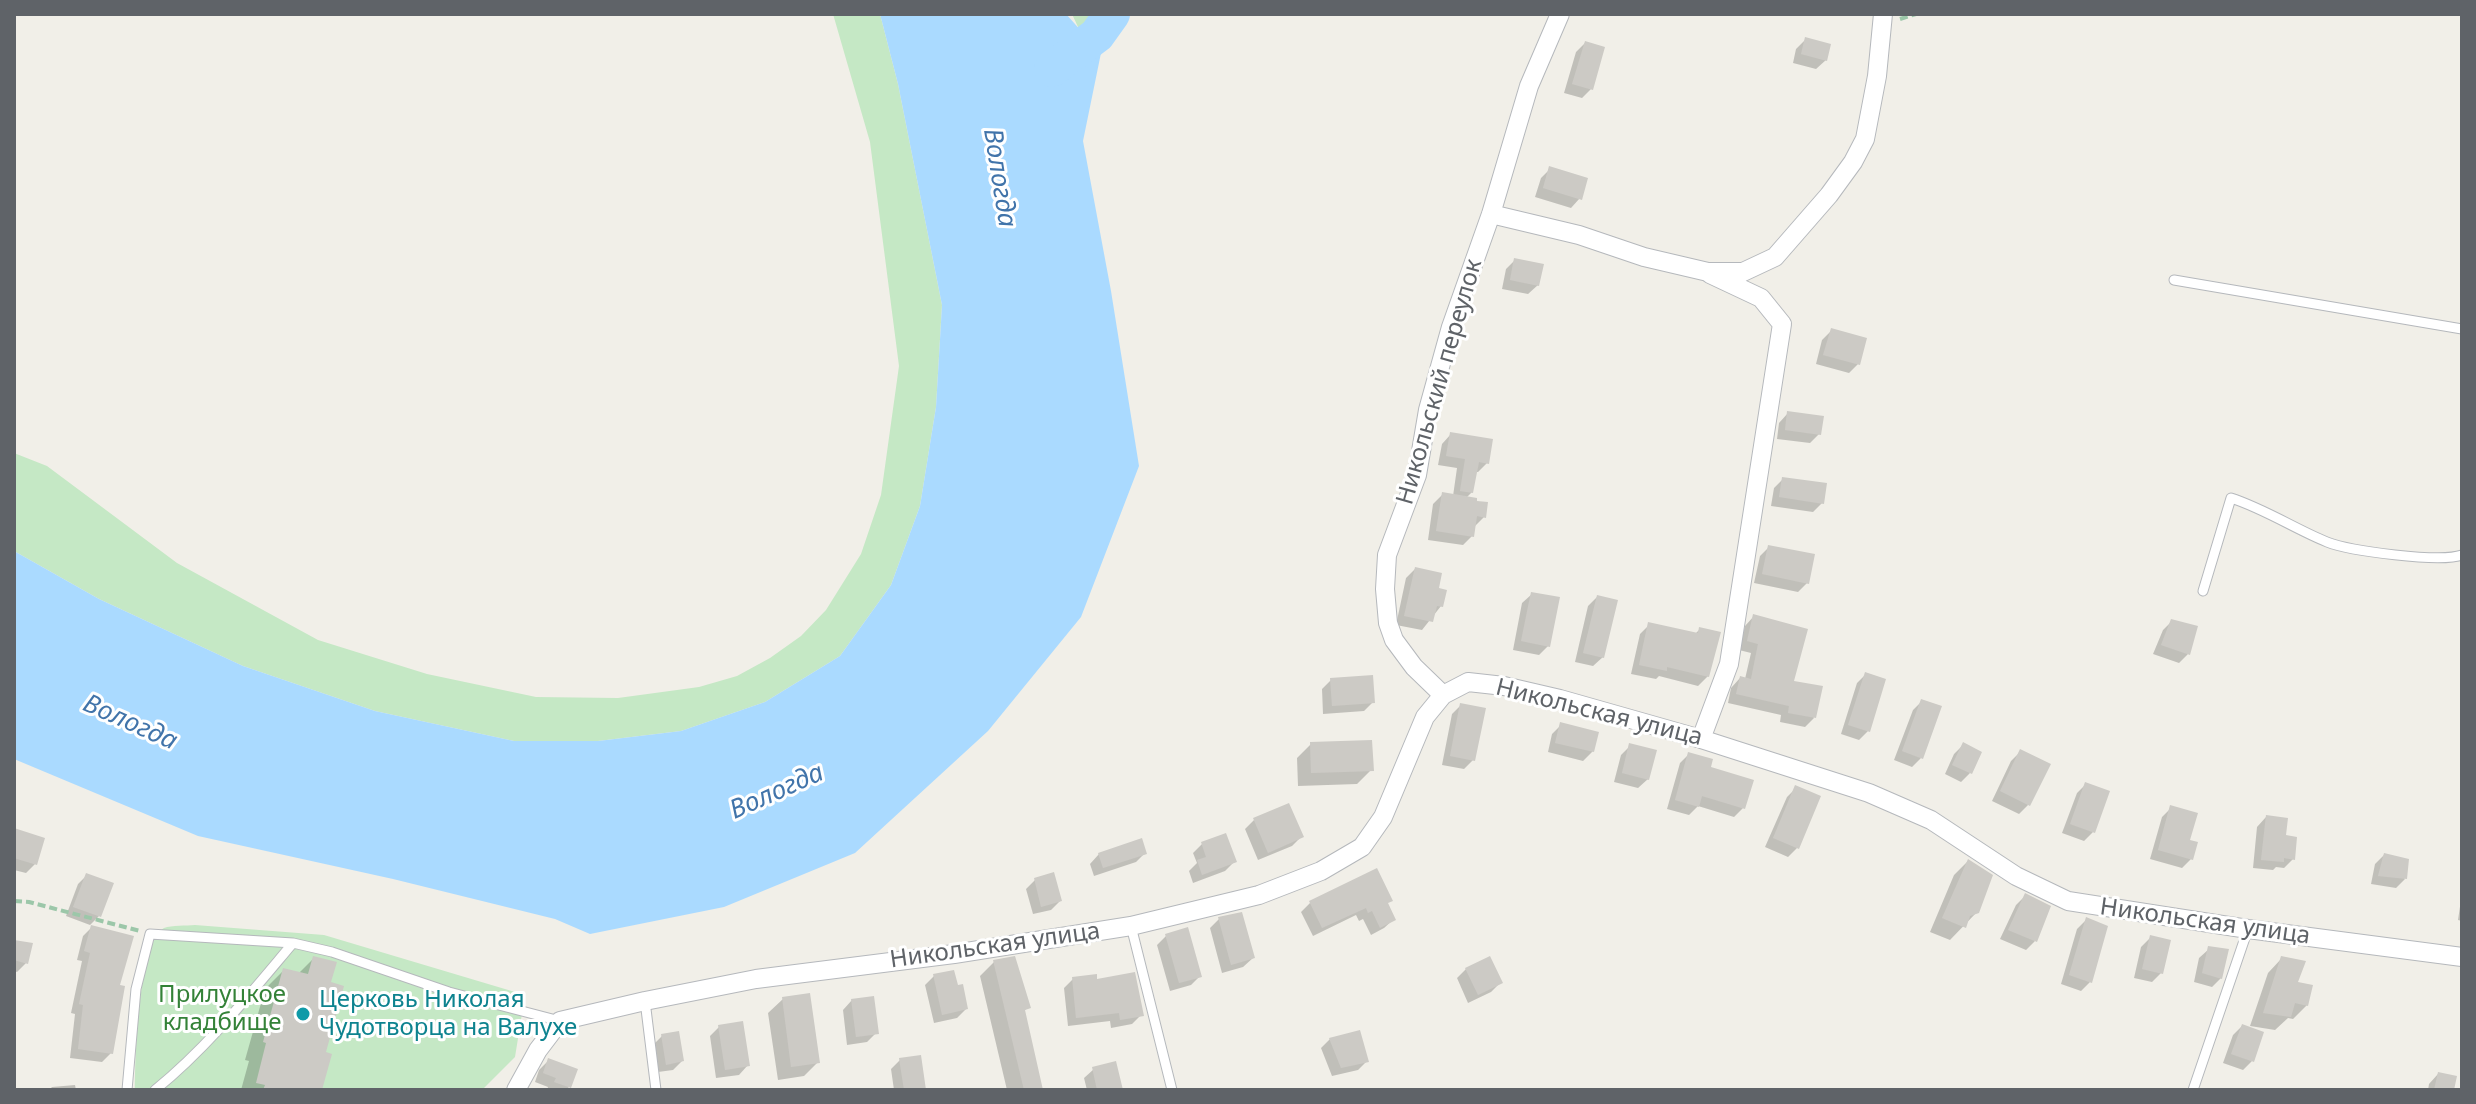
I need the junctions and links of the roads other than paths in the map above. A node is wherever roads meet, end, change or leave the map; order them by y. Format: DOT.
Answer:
graph roads {
  1 [pos="1560,14"];
  2 [pos="1883,14"];
  3 [pos="1491,214"];
  4 [pos="1708,272"];
  5 [pos="2174,280"];
  6 [pos="2462,329"];
  7 [pos="2462,555"];
  8 [pos="2203,591"];
  9 [pos="1443,695"];
  10 [pos="1701,739"];
  11 [pos="1131,926"];
  12 [pos="2248,929"];
  13 [pos="293,943"];
  14 [pos="2462,957"];
  15 [pos="645,1001"];
  16 [pos="560,1021"];
  17 [pos="127,1090"];
  18 [pos="155,1090"];
  19 [pos="516,1090"];
  20 [pos="656,1090"];
  21 [pos="1172,1090"];
  22 [pos="2193,1090"];
  1 -- 3 [label="street, Никольский переулок"];
  2 -- 4 [label="street"];
  3 -- 4 [label="street"];
  3 -- 9 [label="street, Никольский переулок"];
  4 -- 10 [label="street"];
  5 -- 6 [label="lane"];
  7 -- 8 [label="lane"];
  9 -- 10 [label="street, Никольская улица"];
  9 -- 11 [label="street, Никольская улица"];
  10 -- 12 [label="street, Никольская улица"];
  11 -- 15 [label="street, Никольская улица"];
  11 -- 21 [label="lane"];
  12 -- 14 [label="street, Никольская улица"];
  12 -- 22 [label="lane"];
  13 -- 16 [label="lane"];
  13 -- 17 [label="lane"];
  13 -- 18 [label="lane"];
  15 -- 16 [label="street, Никольская улица"];
  15 -- 20 [label="lane"];
  16 -- 19 [label="street"];
}
